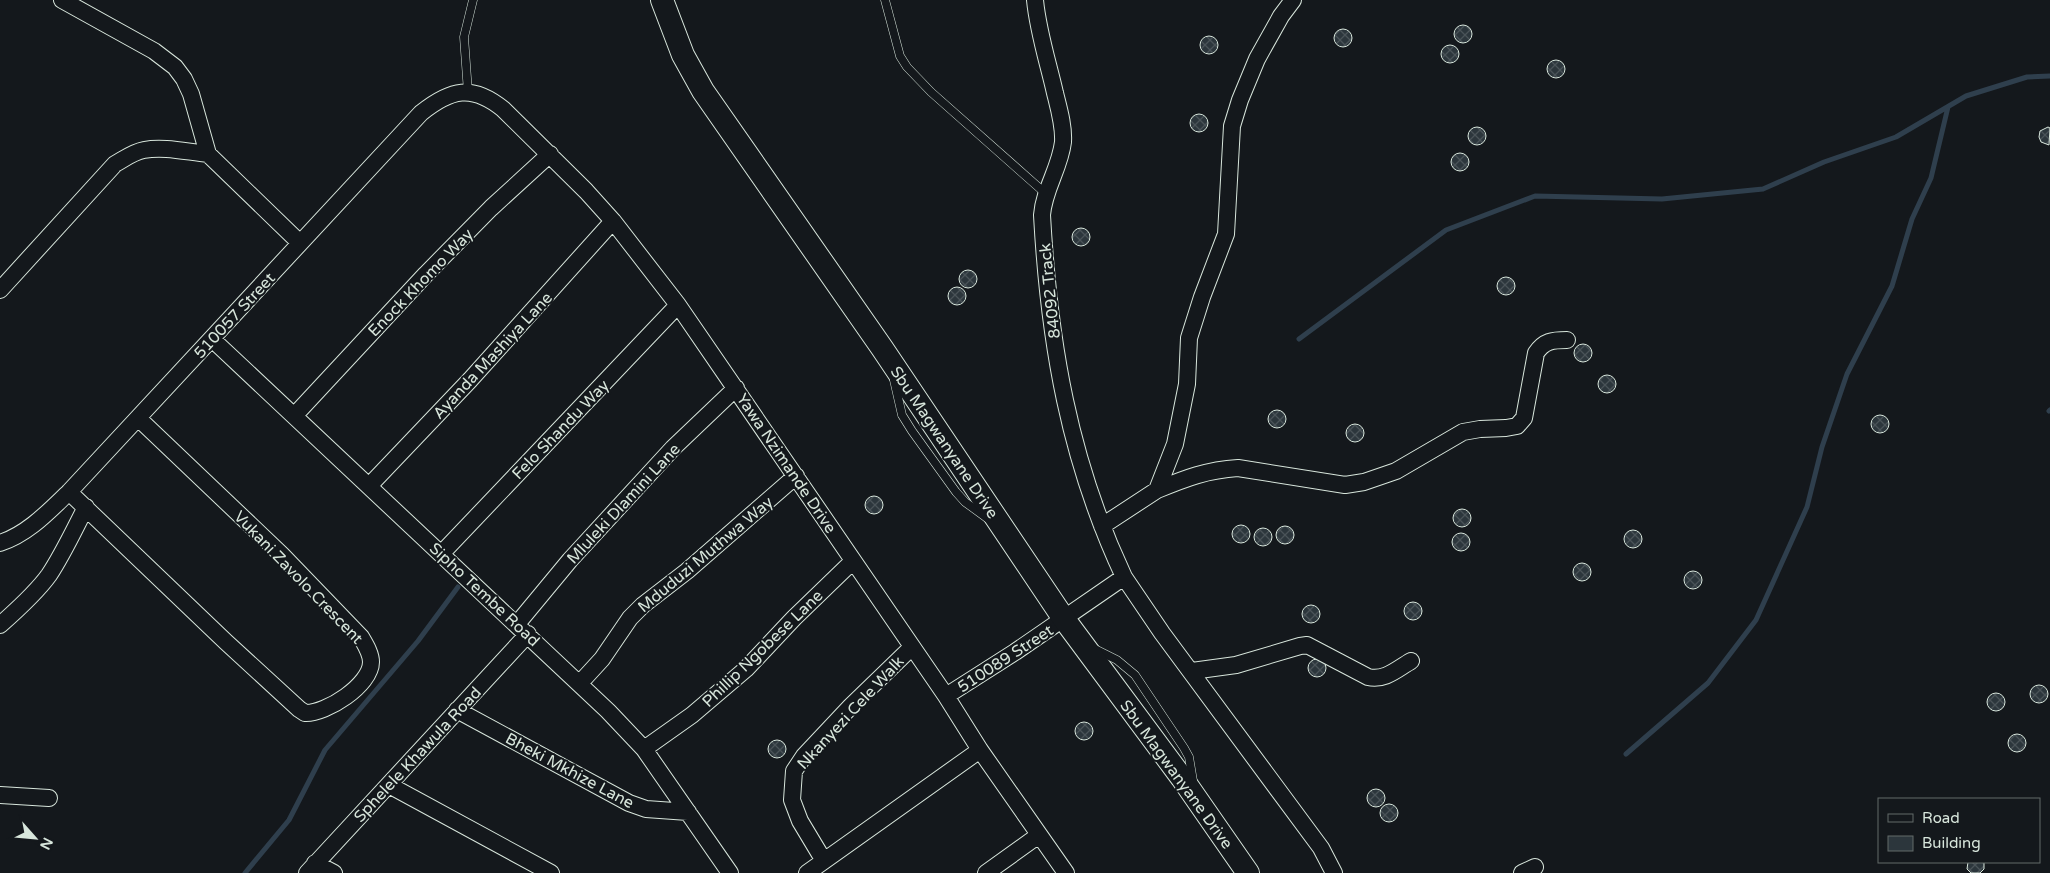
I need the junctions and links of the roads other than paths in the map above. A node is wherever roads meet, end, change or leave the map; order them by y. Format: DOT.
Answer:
graph roads {
  1 [pos="62,0"];
  2 [pos="473,0"];
  3 [pos="662,0"];
  4 [pos="885,0"];
  5 [pos="1034,0"];
  6 [pos="1293,0"];
  7 [pos="468,92"];
  8 [pos="208,154"];
  9 [pos="550,154"];
  10 [pos="1046,193"];
  11 [pos="613,221"];
  12 [pos="300,243"];
  13 [pos="0,290"];
  14 [pos="678,304"];
  15 [pos="212,340"];
  16 [pos="1567,340"];
  17 [pos="736,388"];
  18 [pos="294,416"];
  19 [pos="138,418"];
  20 [pos="796,476"];
  21 [pos="369,486"];
  22 [pos="1157,490"];
  23 [pos="69,492"];
  24 [pos="86,507"];
  25 [pos="1102,526"];
  26 [pos="0,543"];
  27 [pos="442,553"];
  28 [pos="853,561"];
  29 [pos="1124,577"];
  30 [pos="1064,618"];
  31 [pos="0,624"];
  32 [pos="523,629"];
  33 [pos="911,648"];
  34 [pos="1411,660"];
  35 [pos="1192,671"];
  36 [pos="580,683"];
  37 [pos="946,696"];
  38 [pos="458,710"];
  39 [pos="644,749"];
  40 [pos="980,750"];
  41 [pos="388,785"];
  42 [pos="0,795"];
  43 [pos="49,798"];
  44 [pos="688,812"];
  45 [pos="1039,835"];
  46 [pos="824,861"];
  47 [pos="311,868"];
  48 [pos="334,873"];
  49 [pos="551,873"];
  50 [pos="730,873"];
  51 [pos="807,873"];
  52 [pos="986,873"];
  53 [pos="1066,873"];
  54 [pos="1248,873"];
  55 [pos="1334,873"];
  1 -- 8 [label="street"];
  2 -- 7 [label="lane"];
  3 -- 30 [label="main road, Sbu Magwanyane Drive"];
  4 -- 10 [label="lane"];
  5 -- 10 [label="street, 84092 Track"];
  6 -- 22 [label="street"];
  7 -- 9 [label="street, Yawa Nzimande Drive"];
  7 -- 12 [label="street, 510057 Street"];
  8 -- 12 [label="street"];
  8 -- 13 [label="street"];
  9 -- 11 [label="street, Yawa Nzimande Drive"];
  9 -- 18 [label="street, Enock Khomo Way"];
  10 -- 25 [label="street, 84092 Track"];
  11 -- 14 [label="street, Yawa Nzimande Drive"];
  11 -- 21 [label="street, Ayanda Mashiya Lane"];
  12 -- 15 [label="street, 510057 Street"];
  14 -- 17 [label="street, Yawa Nzimande Drive"];
  14 -- 27 [label="street, Felo Shandu Way"];
  15 -- 18 [label="street, Sipho Tembe Road"];
  15 -- 19 [label="street, 510057 Street"];
  16 -- 22 [label="street"];
  17 -- 20 [label="street, Yawa Nzimande Drive"];
  17 -- 32 [label="street, Mluleki Dlamini Lane"];
  18 -- 21 [label="street, Sipho Tembe Road"];
  19 -- 23 [label="street, 510057 Street"];
  19 -- 24 [label="street, Vukani Zavolo Crescent"];
  20 -- 28 [label="street, Yawa Nzimande Drive"];
  20 -- 36 [label="street, Mduduzi Muthwa Way"];
  21 -- 27 [label="street, Sipho Tembe Road"];
  22 -- 25 [label="street"];
  23 -- 24 [label="street, Vukani Zavolo Crescent"];
  23 -- 26 [label="street, 510057 Street"];
  24 -- 31 [label="street"];
  25 -- 29 [label="street, 84092 Track"];
  27 -- 32 [label="street, Sipho Tembe Road"];
  28 -- 33 [label="street, Yawa Nzimande Drive"];
  28 -- 39 [label="street, Phillip Ngobese Lane"];
  29 -- 30 [label="street, 510089 Street"];
  29 -- 35 [label="street, 84092 Track"];
  30 -- 37 [label="street, 510089 Street"];
  30 -- 54 [label="main road, Sbu Magwanyane Drive"];
  32 -- 36 [label="street, Sipho Tembe Road"];
  32 -- 38 [label="street, Sphelele Khawula Road"];
  33 -- 37 [label="street, Yawa Nzimande Drive"];
  33 -- 46 [label="street, Nkanyezi Cele Walk"];
  34 -- 35 [label="street"];
  35 -- 55 [label="street, 84092 Track"];
  36 -- 39 [label="street, Sipho Tembe Road"];
  37 -- 40 [label="street, Yawa Nzimande Drive"];
  38 -- 41 [label="street, Sphelele Khawula Road"];
  38 -- 44 [label="street, Bheki Mkhize Lane"];
  39 -- 44 [label="street, Sipho Tembe Road"];
  40 -- 45 [label="street, Yawa Nzimande Drive"];
  40 -- 46 [label="street"];
  41 -- 47 [label="street, Sphelele Khawula Road"];
  41 -- 49 [label="street"];
  42 -- 43 [label="street"];
  44 -- 50 [label="street, Sipho Tembe Road"];
  45 -- 52 [label="street"];
  45 -- 53 [label="street, Yawa Nzimande Drive"];
  46 -- 51 [label="street"];
  47 -- 48 [label="street"];
}
